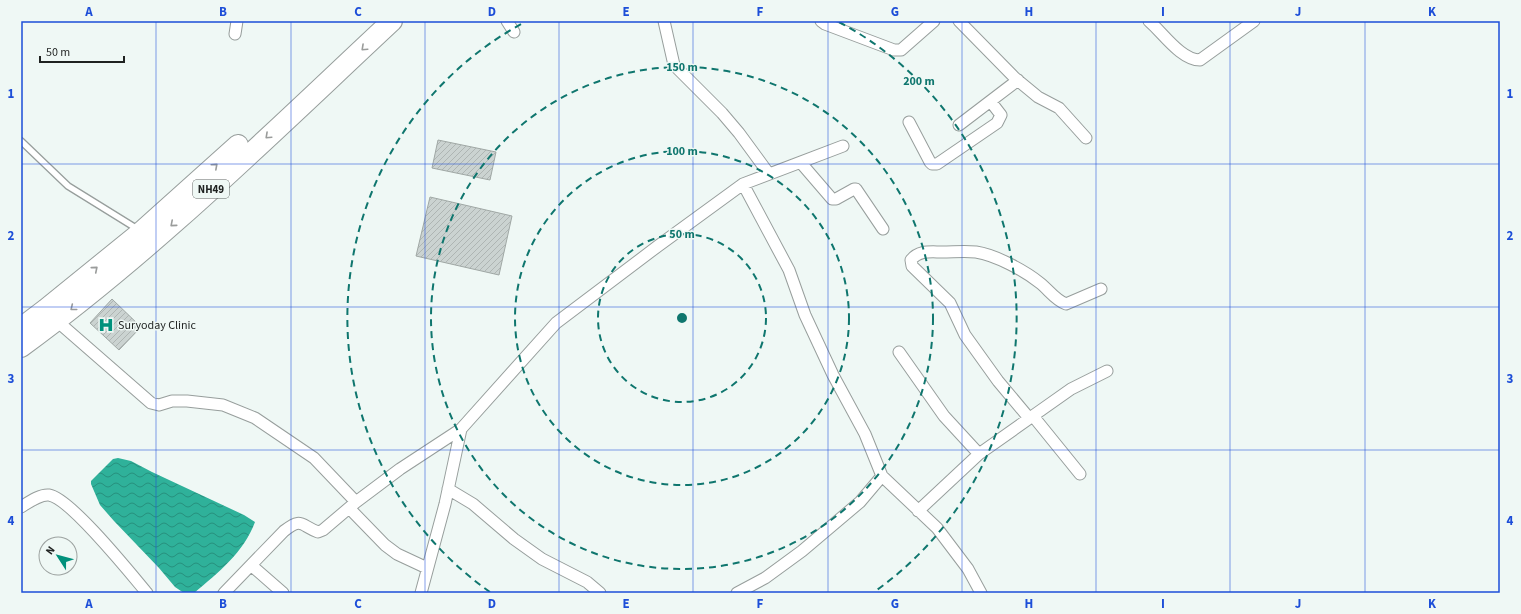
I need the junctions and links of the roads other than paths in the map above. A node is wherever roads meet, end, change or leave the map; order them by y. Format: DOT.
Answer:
graph roads {
  1 [pos="237,21"];
  2 [pos="372,21"];
  3 [pos="392,21"];
  4 [pos="507,21"];
  5 [pos="664,21"];
  6 [pos="821,21"];
  7 [pos="934,21"];
  8 [pos="959,21"];
  9 [pos="1149,21"];
  10 [pos="1254,21"];
  11 [pos="514,32"];
  12 [pos="235,34"];
  13 [pos="1018,80"];
  14 [pos="991,102"];
  15 [pos="909,122"];
  16 [pos="959,125"];
  17 [pos="1086,138"];
  18 [pos="21,141"];
  19 [pos="843,146"];
  20 [pos="801,163"];
  21 [pos="769,174"];
  22 [pos="743,184"];
  23 [pos="883,229"];
  24 [pos="140,232"];
  25 [pos="1101,289"];
  26 [pos="57,321"];
  27 [pos="21,328"];
  28 [pos="21,347"];
  29 [pos="899,352"];
  30 [pos="1107,371"];
  31 [pos="1031,417"];
  32 [pos="461,429"];
  33 [pos="979,454"];
  34 [pos="1080,474"];
  35 [pos="882,476"];
  36 [pos="448,490"];
  37 [pos="352,505"];
  38 [pos="21,507"];
  39 [pos="918,511"];
  40 [pos="252,566"];
  41 [pos="427,568"];
  42 [pos="147,593"];
  43 [pos="224,593"];
  44 [pos="283,593"];
  45 [pos="421,593"];
  46 [pos="600,593"];
  47 [pos="738,593"];
  48 [pos="981,593"];
  1 -- 12 [label="street"];
  24 -- 2 [label="highway, NH49, one-way"];
  3 -- 26 [label="highway, NH49, one-way"];
  4 -- 11 [label="street"];
  5 -- 21 [label="street"];
  6 -- 7 [label="street"];
  8 -- 13 [label="street"];
  9 -- 10 [label="street"];
  13 -- 14 [label="street"];
  13 -- 17 [label="street"];
  14 -- 15 [label="street"];
  14 -- 16 [label="street"];
  18 -- 24 [label="lane"];
  19 -- 20 [label="street"];
  20 -- 21 [label="street"];
  20 -- 23 [label="street"];
  21 -- 22 [label="street"];
  22 -- 32 [label="street"];
  22 -- 35 [label="street"];
  27 -- 24 [label="highway, NH49, one-way"];
  25 -- 31 [label="street"];
  26 -- 28 [label="highway, NH49"];
  26 -- 37 [label="street"];
  29 -- 33 [label="street"];
  30 -- 31 [label="street"];
  31 -- 33 [label="street"];
  31 -- 34 [label="street"];
  32 -- 36 [label="street"];
  32 -- 37 [label="street"];
  33 -- 39 [label="street"];
  35 -- 39 [label="street"];
  35 -- 47 [label="street"];
  36 -- 41 [label="street"];
  36 -- 46 [label="street"];
  37 -- 40 [label="street"];
  37 -- 41 [label="street"];
  38 -- 42 [label="street"];
  39 -- 48 [label="street"];
  40 -- 43 [label="street"];
  40 -- 44 [label="street"];
  41 -- 45 [label="street"];
}
